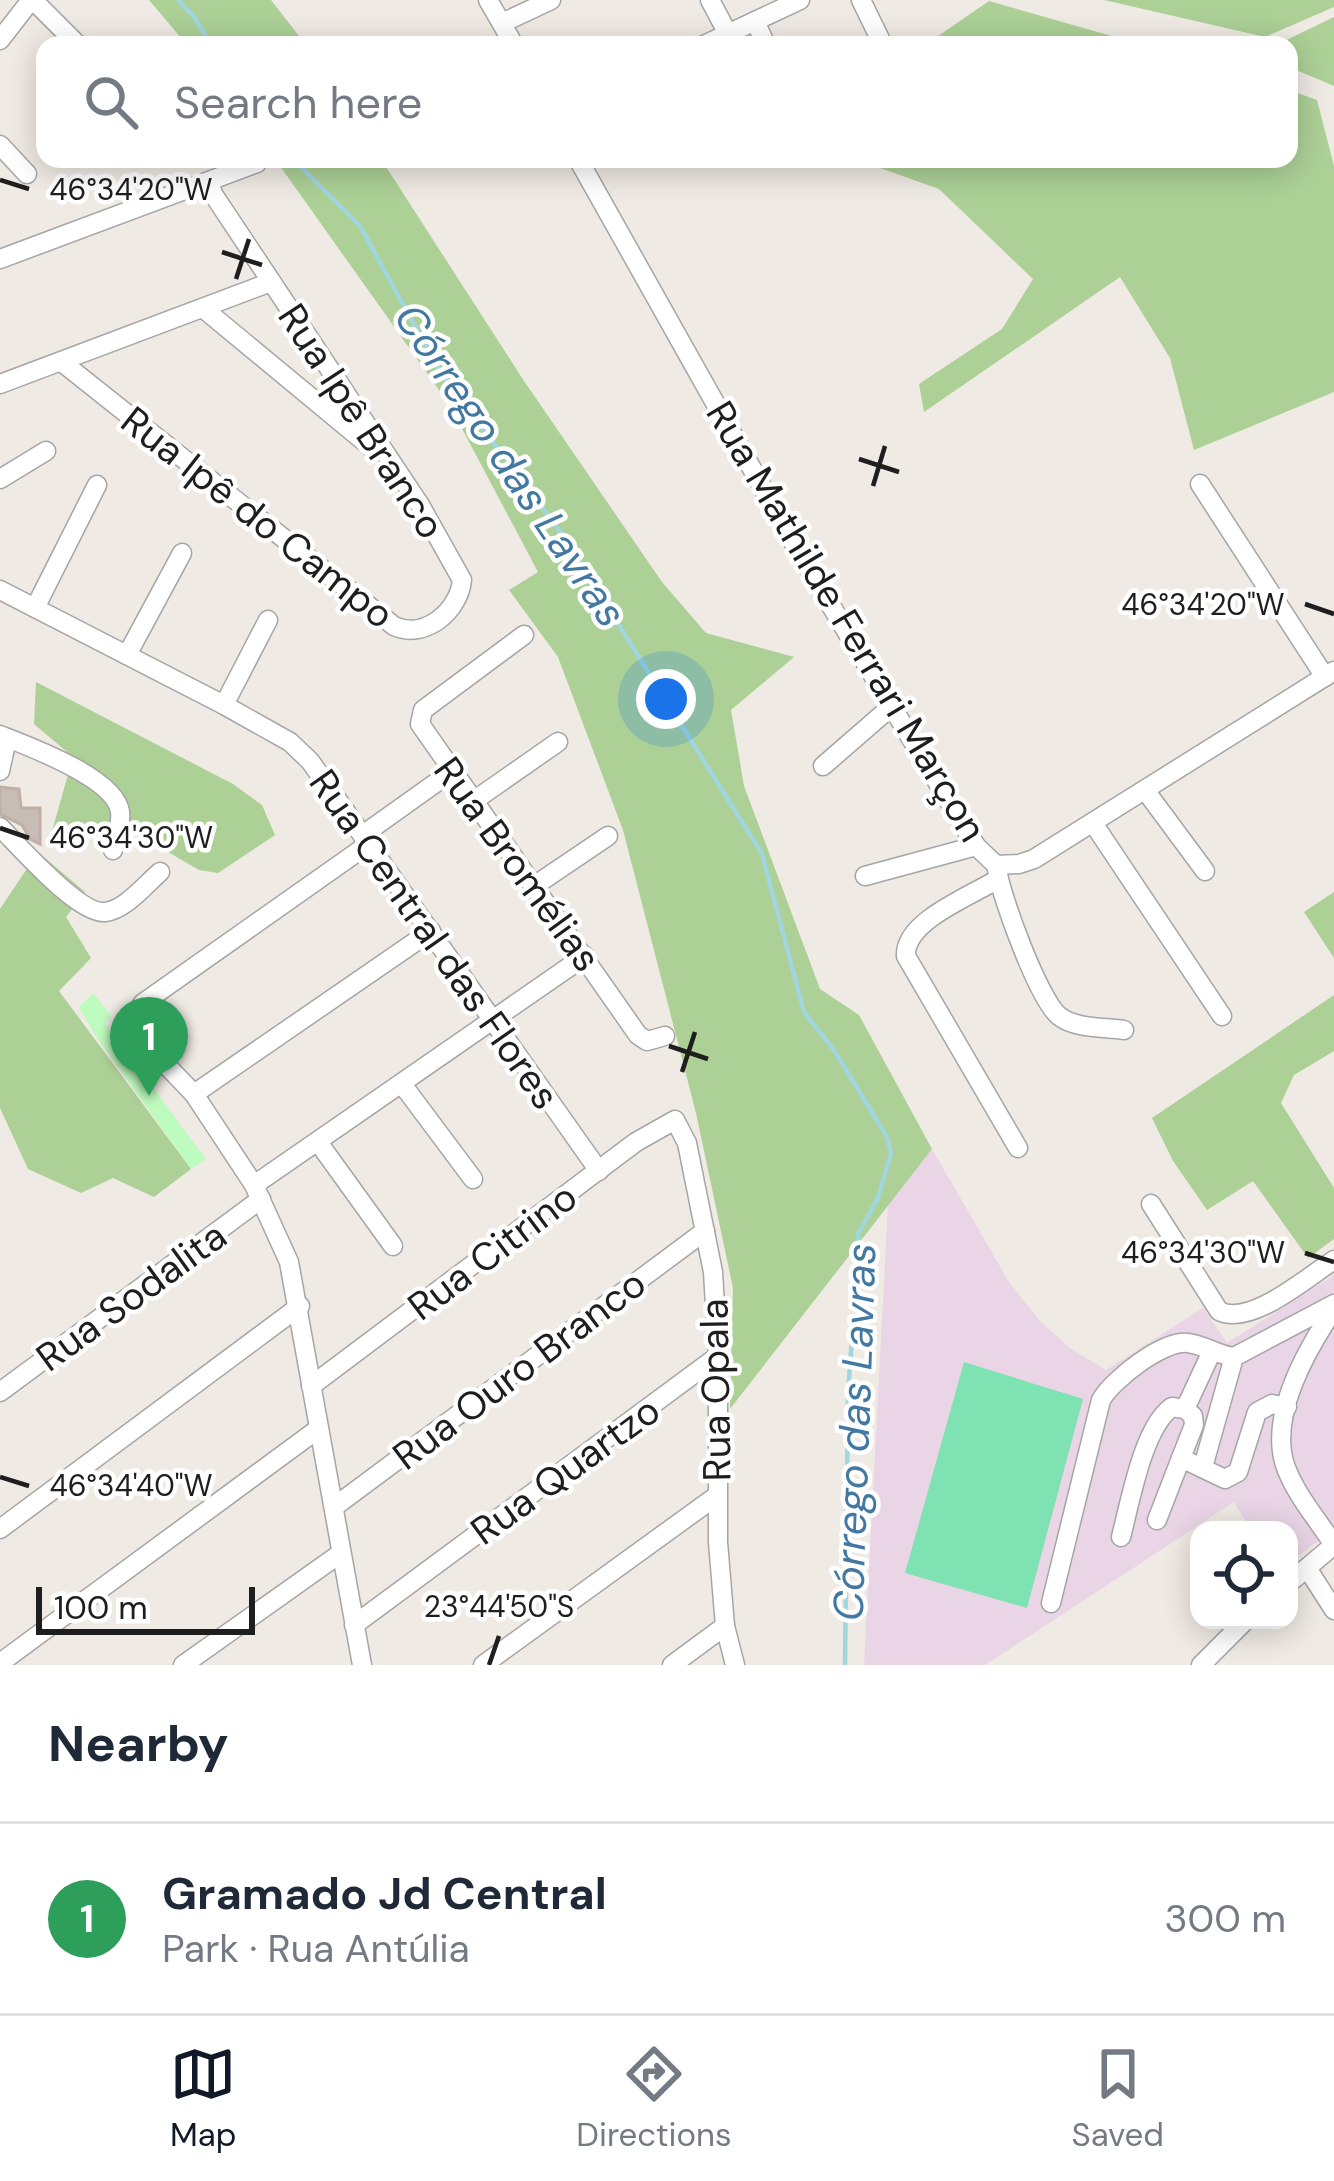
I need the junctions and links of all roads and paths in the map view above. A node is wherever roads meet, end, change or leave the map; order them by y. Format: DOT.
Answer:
graph roads {
  1 [pos="32,0"];
  2 [pos="488,0"];
  3 [pos="551,0"];
  4 [pos="710,0"];
  5 [pos="800,0"];
  6 [pos="861,0"];
  7 [pos="754,21"];
  8 [pos="502,23"];
  9 [pos="728,34"];
  10 [pos="69,36"];
  11 [pos="509,36"];
  12 [pos="724,36"];
  13 [pos="762,36"];
  14 [pos="879,36"];
  15 [pos="0,40"];
  16 [pos="0,145"];
  17 [pos="245,168"];
  18 [pos="583,168"];
  19 [pos="28,174"];
  20 [pos="210,183"];
  21 [pos="0,260"];
  22 [pos="271,282"];
  23 [pos="204,309"];
  24 [pos="64,362"];
  25 [pos="0,384"];
  26 [pos="46,451"];
  27 [pos="386,452"];
  28 [pos="0,479"];
  29 [pos="1200,484"];
  30 [pos="97,485"];
  31 [pos="182,553"];
  32 [pos="0,590"];
  33 [pos="458,601"];
  34 [pos="35,608"];
  35 [pos="268,620"];
  36 [pos="524,635"];
  37 [pos="127,655"];
  38 [pos="1329,674"];
  39 [pos="224,705"];
  40 [pos="892,706"];
  41 [pos="0,735"];
  42 [pos="558,742"];
  43 [pos="823,766"];
  44 [pos="0,771"];
  45 [pos="451,772"];
  46 [pos="1145,790"];
  47 [pos="472,802"];
  48 [pos="1093,823"];
  49 [pos="0,827"];
  50 [pos="608,836"];
  51 [pos="367,839"];
  52 [pos="976,846"];
  53 [pos="113,850"];
  54 [pos="1205,871"];
  55 [pos="160,872"];
  56 [pos="997,872"];
  57 [pos="865,876"];
  58 [pos="534,886"];
  59 [pos="431,931"];
  60 [pos="585,956"];
  61 [pos="1222,1016"];
  62 [pos="495,1021"];
  63 [pos="1124,1030"];
  64 [pos="665,1036"];
  65 [pos="402,1084"];
  66 [pos="194,1094"];
  67 [pos="675,1120"];
  68 [pos="318,1142"];
  69 [pos="1018,1148"];
  70 [pos="599,1172"];
  71 [pos="473,1179"];
  72 [pos="257,1192"];
  73 [pos="1151,1204"];
  74 [pos="705,1231"];
  75 [pos="393,1246"];
  76 [pos="1334,1260"];
  77 [pos="300,1306"];
  78 [pos="1334,1306"];
  79 [pos="1212,1351"];
  80 [pos="718,1356"];
  81 [pos="1234,1357"];
  82 [pos="310,1386"];
  83 [pos="0,1392"];
  84 [pos="1287,1407"];
  85 [pos="1184,1409"];
  86 [pos="318,1429"];
  87 [pos="1181,1458"];
  88 [pos="1203,1467"];
  89 [pos="716,1497"];
  90 [pos="334,1507"];
  91 [pos="1157,1520"];
  92 [pos="0,1529"];
  93 [pos="1121,1537"];
  94 [pos="1334,1545"];
  95 [pos="341,1552"];
  96 [pos="1307,1568"];
  97 [pos="1298,1576"];
  98 [pos="1052,1603"];
  99 [pos="1334,1610"];
  100 [pos="354,1625"];
  101 [pos="725,1626"];
  102 [pos="1237,1629"];
  103 [pos="0,1663"];
  104 [pos="183,1665"];
  105 [pos="362,1665"];
  106 [pos="483,1665"];
  107 [pos="672,1665"];
  108 [pos="735,1665"];
  109 [pos="1201,1665"];
  1 -- 10 [label="street"];
  1 -- 15 [label="street"];
  2 -- 8 [label="street"];
  3 -- 8 [label="street"];
  4 -- 9 [label="street"];
  5 -- 7 [label="street"];
  6 -- 14 [label="street"];
  7 -- 9 [label="street"];
  7 -- 13 [label="street"];
  8 -- 11 [label="street"];
  9 -- 12 [label="street"];
  16 -- 19 [label="street"];
  17 -- 20 [label="street"];
  18 -- 40 [label="street, Rua Mathilde Ferrari Marçon"];
  20 -- 21 [label="street"];
  20 -- 22 [label="street, Rua Ipê Branco"];
  22 -- 23 [label="street"];
  22 -- 27 [label="street, Rua Ipê Branco"];
  23 -- 24 [label="street"];
  23 -- 27 [label="street"];
  24 -- 25 [label="street"];
  24 -- 33 [label="street, Rua Ipê do Campo"];
  26 -- 28 [label="street"];
  27 -- 33 [label="street, Rua Ipê Branco"];
  29 -- 38 [label="street"];
  30 -- 34 [label="street"];
  31 -- 37 [label="street"];
  32 -- 34 [label="street, Rua Central das Flores"];
  34 -- 37 [label="street, Rua Central das Flores"];
  35 -- 39 [label="street"];
  36 -- 45 [label="street, Rua Bromélias"];
  37 -- 39 [label="street, Rua Central das Flores"];
  38 -- 46 [label="street, Rua Mathilde Ferrari Marçon"];
  39 -- 51 [label="street, Rua Central das Flores"];
  40 -- 43 [label="street"];
  40 -- 52 [label="street, Rua Mathilde Ferrari Marçon"];
  41 -- 44 [label="street"];
  41 -- 53 [label="street"];
  42 -- 47 [label="street"];
  45 -- 47 [label="street, Rua Bromélias"];
  45 -- 51 [label="street"];
  46 -- 48 [label="street, Rua Mathilde Ferrari Marçon"];
  46 -- 54 [label="street"];
  47 -- 58 [label="street, Rua Bromélias"];
  48 -- 56 [label="street, Rua Mathilde Ferrari Marçon"];
  48 -- 61 [label="street"];
  49 -- 55 [label="street"];
  50 -- 58 [label="street"];
  51 -- 59 [label="street, Rua Central das Flores"];
  51 -- 66 [label="street"];
  52 -- 56 [label="street, Rua Mathilde Ferrari Marçon"];
  52 -- 57 [label="street"];
  56 -- 63 [label="street"];
  56 -- 69 [label="street"];
  58 -- 60 [label="street, Rua Bromélias"];
  59 -- 62 [label="street, Rua Central das Flores"];
  59 -- 66 [label="street"];
  60 -- 62 [label="street, Rua Sodalita"];
  60 -- 64 [label="street, Rua Bromélias"];
  62 -- 65 [label="street, Rua Sodalita"];
  62 -- 70 [label="street, Rua Central das Flores"];
  65 -- 68 [label="street, Rua Sodalita"];
  65 -- 71 [label="street"];
  66 -- 72 [label="street"];
  67 -- 70 [label="street, Rua Citrino"];
  67 -- 74 [label="street, Rua Opala"];
  68 -- 72 [label="street, Rua Sodalita"];
  68 -- 75 [label="street"];
  70 -- 82 [label="street, Rua Citrino"];
  72 -- 77 [label="street"];
  72 -- 83 [label="street, Rua Sodalita"];
  73 -- 76 [label="street"];
  74 -- 80 [label="street, Rua Opala"];
  74 -- 90 [label="street, Rua Ouro Branco"];
  77 -- 82 [label="street"];
  77 -- 92 [label="street"];
  78 -- 81 [label="street"];
  78 -- 84 [label="street"];
  79 -- 81 [label="street"];
  79 -- 85 [label="street"];
  79 -- 98 [label="street"];
  80 -- 89 [label="street, Rua Opala"];
  80 -- 100 [label="street, Rua Quartzo"];
  81 -- 88 [label="street"];
  82 -- 86 [label="street"];
  84 -- 88 [label="street"];
  84 -- 94 [label="street"];
  85 -- 87 [label="street"];
  85 -- 93 [label="street"];
  86 -- 90 [label="street"];
  86 -- 103 [label="street"];
  87 -- 88 [label="street"];
  87 -- 91 [label="street"];
  89 -- 101 [label="street, Rua Opala"];
  89 -- 106 [label="street"];
  90 -- 95 [label="street"];
  94 -- 96 [label="street"];
  95 -- 100 [label="street"];
  95 -- 104 [label="street"];
  96 -- 97 [label="street"];
  96 -- 99 [label="street"];
  100 -- 105 [label="street"];
  101 -- 107 [label="street"];
  101 -- 108 [label="street, Rua Opala"];
  102 -- 109 [label="street"];
}
